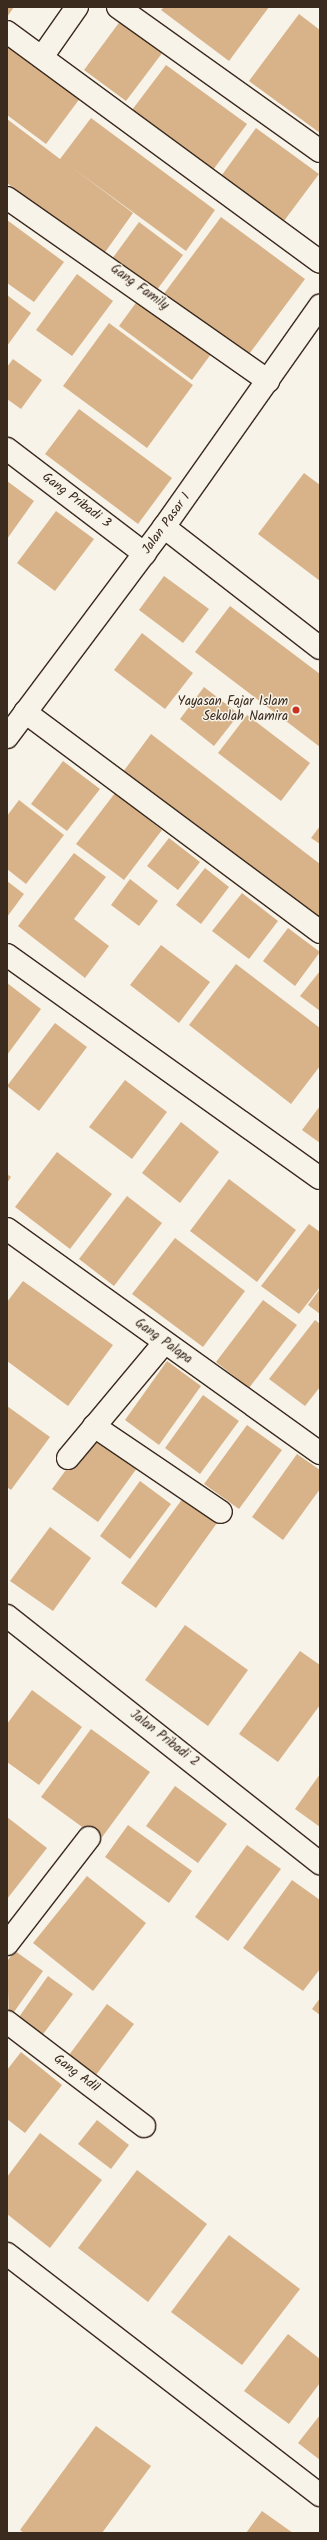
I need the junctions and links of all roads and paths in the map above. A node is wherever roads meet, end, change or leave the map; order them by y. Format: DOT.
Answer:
graph roads {
  1 [pos="77,7"];
  2 [pos="118,7"];
  3 [pos="7,32"];
  4 [pos="42,57"];
  5 [pos="320,151"];
  6 [pos="7,198"];
  7 [pos="320,262"];
  8 [pos="320,306"];
  9 [pos="268,381"];
  10 [pos="7,449"];
  11 [pos="164,527"];
  12 [pos="145,554"];
  13 [pos="320,648"];
  14 [pos="25,712"];
  15 [pos="7,737"];
  16 [pos="320,932"];
  17 [pos="7,955"];
  18 [pos="320,1178"];
  19 [pos="7,1229"];
  20 [pos="164,1343"];
  21 [pos="94,1426"];
  22 [pos="320,1453"];
  23 [pos="68,1458"];
  24 [pos="221,1512"];
  25 [pos="7,1616"];
  26 [pos="89,1838"];
  27 [pos="320,1863"];
  28 [pos="7,1944"];
  29 [pos="7,2022"];
  30 [pos="144,2126"];
  31 [pos="7,2254"];
  32 [pos="320,2495"];
  1 -- 4 [label="street"];
  2 -- 5 [label="street"];
  3 -- 4 [label="street"];
  4 -- 7 [label="street"];
  6 -- 9 [label="street, Gang Family"];
  8 -- 9 [label="street, Jalan Pasar 1"];
  9 -- 11 [label="street, Jalan Pasar 1"];
  10 -- 12 [label="street, Gang Pribadi 3"];
  11 -- 12 [label="street, Jalan Pasar 1"];
  11 -- 13 [label="street"];
  12 -- 14 [label="street, Jalan Pasar 1"];
  14 -- 15 [label="street, Jalan Pasar 1"];
  14 -- 16 [label="street"];
  17 -- 18 [label="street"];
  19 -- 20 [label="street, Gang Palapa"];
  20 -- 21 [label="street"];
  20 -- 22 [label="street, Gang Palapa"];
  21 -- 23 [label="street"];
  21 -- 24 [label="street"];
  25 -- 27 [label="street, Jalan Pribadi 2"];
  26 -- 28 [label="street"];
  29 -- 30 [label="street, Gang Adil"];
  31 -- 32 [label="street"];
}
